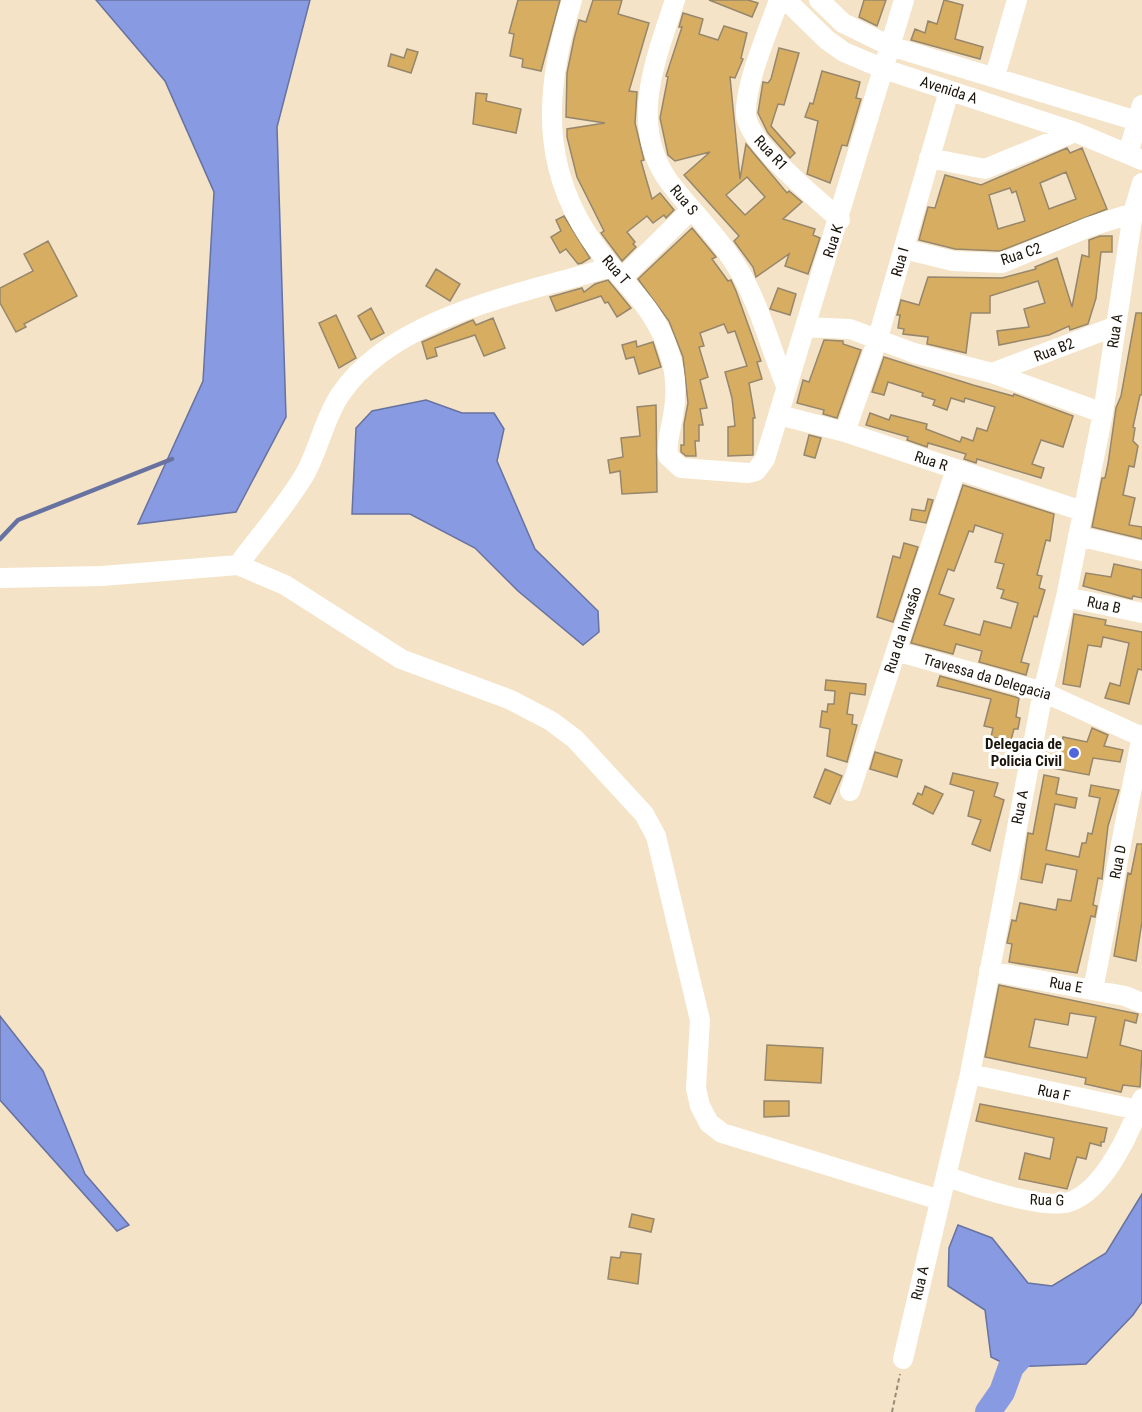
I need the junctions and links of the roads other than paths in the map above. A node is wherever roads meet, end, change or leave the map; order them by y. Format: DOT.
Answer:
graph roads {
  1 [pos="572,0"];
  2 [pos="675,0"];
  3 [pos="779,0"];
  4 [pos="786,0"];
  5 [pos="819,0"];
  6 [pos="904,0"];
  7 [pos="1017,0"];
  8 [pos="890,46"];
  9 [pos="884,69"];
  10 [pos="995,76"];
  11 [pos="949,91"];
  12 [pos="1139,113"];
  13 [pos="1075,132"];
  14 [pos="1135,157"];
  15 [pos="929,159"];
  16 [pos="1142,183"];
  17 [pos="692,209"];
  18 [pos="1133,213"];
  19 [pos="840,220"];
  20 [pos="904,249"];
  21 [pos="617,272"];
  22 [pos="1116,326"];
  23 [pos="805,327"];
  24 [pos="876,341"];
  25 [pos="992,373"];
  26 [pos="786,386"];
  27 [pos="1103,413"];
  28 [pos="779,415"];
  29 [pos="845,432"];
  30 [pos="956,469"];
  31 [pos="748,473"];
  32 [pos="1082,511"];
  33 [pos="1078,536"];
  34 [pos="1142,551"];
  35 [pos="238,566"];
  36 [pos="0,578"];
  37 [pos="1066,597"];
  38 [pos="1142,613"];
  39 [pos="896,651"];
  40 [pos="1043,692"];
  41 [pos="1142,736"];
  42 [pos="850,791"];
  43 [pos="989,971"];
  44 [pos="1093,990"];
  45 [pos="1142,1003"];
  46 [pos="970,1074"];
  47 [pos="1140,1104"];
  48 [pos="948,1177"];
  49 [pos="940,1200"];
  50 [pos="903,1359"];
  1 -- 21 [label="street, Rua T"];
  2 -- 17 [label="street, Rua S"];
  3 -- 19 [label="street, Rua R1"];
  4 -- 9 [label="street, Avenida A"];
  5 -- 8 [label="street, Avenida A"];
  6 -- 8 [label="street, Rua K"];
  7 -- 10 [label="street"];
  8 -- 9 [label="street, Rua K"];
  8 -- 10 [label="street, Avenida A"];
  9 -- 11 [label="street, Avenida A"];
  9 -- 19 [label="street, Rua K"];
  10 -- 12 [label="street, Avenida A"];
  11 -- 13 [label="street, Avenida A"];
  11 -- 15 [label="street, Rua I"];
  12 -- 14 [label="street"];
  13 -- 14 [label="street, Avenida A"];
  13 -- 15 [label="street"];
  15 -- 20 [label="street, Rua I"];
  16 -- 18 [label="street, Rua A"];
  17 -- 21 [label="street"];
  17 -- 26 [label="street, Rua S"];
  18 -- 20 [label="street, Rua C2"];
  18 -- 22 [label="street, Rua A"];
  19 -- 23 [label="street, Rua K"];
  20 -- 24 [label="street, Rua I"];
  21 -- 31 [label="street, Rua T"];
  21 -- 35 [label="street"];
  22 -- 25 [label="street, Rua B2"];
  22 -- 27 [label="street, Rua A"];
  23 -- 24 [label="street, Rua B2"];
  23 -- 26 [label="street, Rua K"];
  24 -- 25 [label="street, Rua B2"];
  24 -- 29 [label="street, Rua I"];
  25 -- 27 [label="street, Rua B2"];
  26 -- 28 [label="street, Rua K"];
  27 -- 32 [label="street, Rua A"];
  28 -- 29 [label="street, Rua R"];
  28 -- 31 [label="street, Rua K"];
  29 -- 30 [label="street, Rua R"];
  30 -- 32 [label="street, Rua R"];
  30 -- 39 [label="street, Rua da Invasão"];
  32 -- 33 [label="street, Rua A"];
  33 -- 34 [label="street"];
  33 -- 37 [label="street, Rua A"];
  35 -- 36 [label="street"];
  35 -- 49 [label="street"];
  37 -- 38 [label="street, Rua B"];
  37 -- 40 [label="street, Rua A"];
  39 -- 40 [label="street, Travessa da Delegacia"];
  39 -- 42 [label="street, Rua da Invasão"];
  40 -- 41 [label="street, Travessa da Delegacia"];
  40 -- 43 [label="street, Rua A"];
  41 -- 44 [label="street, Rua D"];
  43 -- 44 [label="street, Rua E"];
  43 -- 46 [label="street, Rua A"];
  44 -- 45 [label="street, Rua E"];
  46 -- 47 [label="street, Rua F"];
  46 -- 48 [label="street, Rua A"];
  47 -- 48 [label="street, Rua G"];
  48 -- 49 [label="street, Rua A"];
  49 -- 50 [label="street, Rua A"];
}
